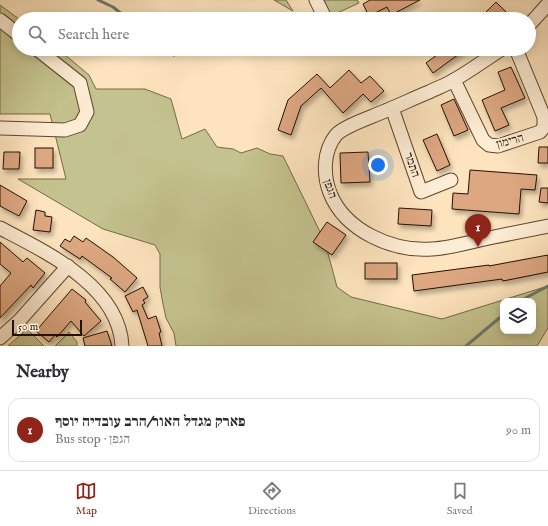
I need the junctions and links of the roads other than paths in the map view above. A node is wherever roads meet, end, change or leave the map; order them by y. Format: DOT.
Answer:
graph roads {
  1 [pos="316,0"];
  2 [pos="548,4"];
  3 [pos="322,12"];
  4 [pos="536,17"];
  5 [pos="0,20"];
  6 [pos="12,29"];
  7 [pos="46,56"];
  8 [pos="491,56"];
  9 [pos="519,56"];
  10 [pos="454,80"];
  11 [pos="392,108"];
  12 [pos="0,128"];
  13 [pos="451,180"];
  14 [pos="548,226"];
  15 [pos="0,228"];
  16 [pos="68,266"];
  17 [pos="0,338"];
  18 [pos="122,346"];
  1 -- 3 [label="street"];
  2 -- 4 [label="street"];
  5 -- 6 [label="street"];
  7 -- 12 [label="street"];
  8 -- 10 [label="street, הגפן"];
  9 -- 10 [label="street, הרימון"];
  10 -- 11 [label="street, הגפן"];
  11 -- 13 [label="street, התמר"];
  11 -- 14 [label="street, הגפן"];
  15 -- 16 [label="street"];
  16 -- 17 [label="street"];
  16 -- 18 [label="street"];
}
